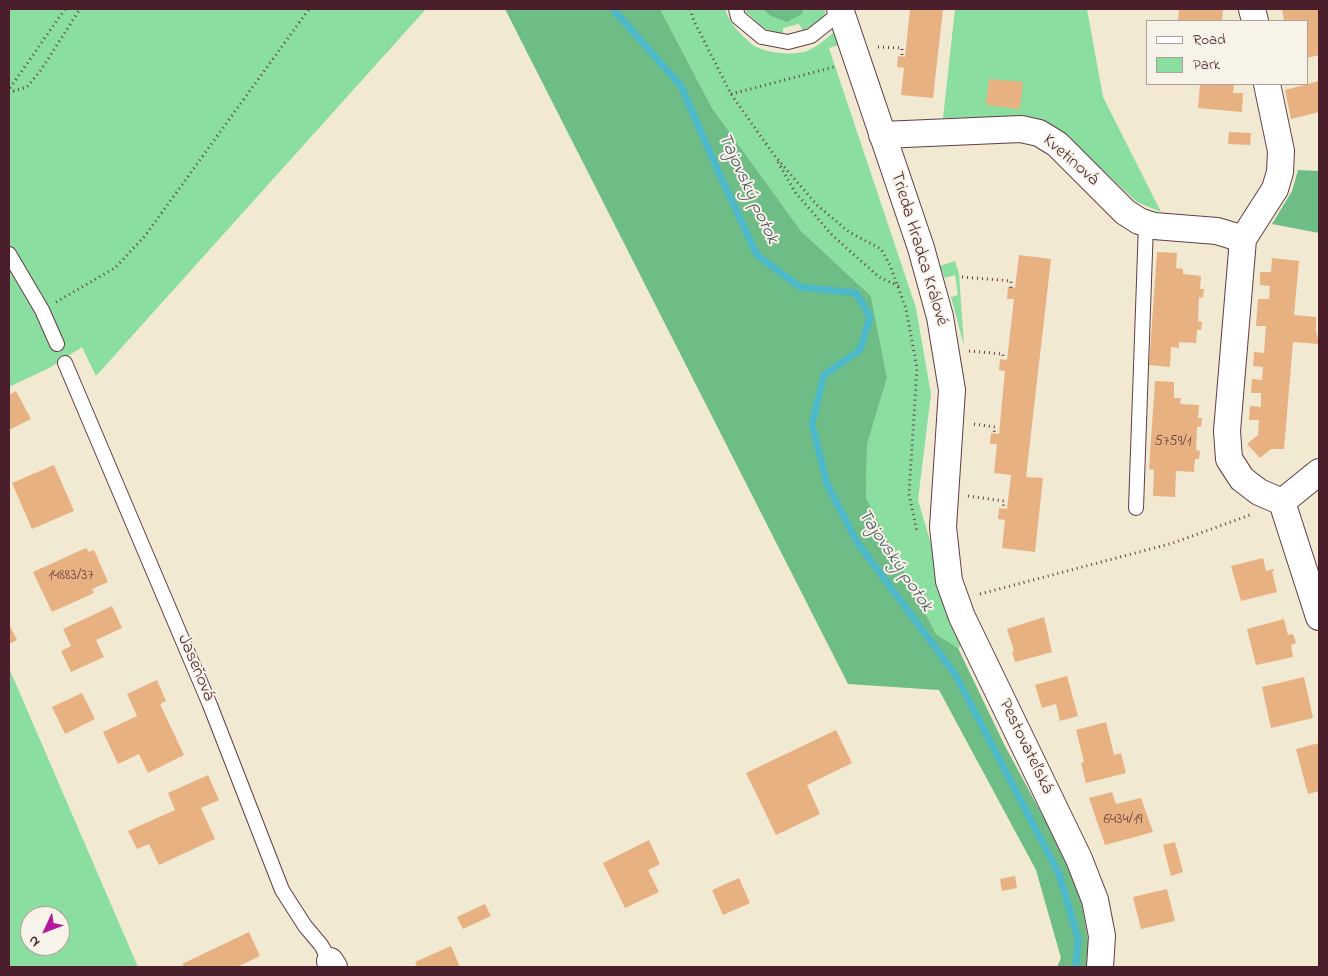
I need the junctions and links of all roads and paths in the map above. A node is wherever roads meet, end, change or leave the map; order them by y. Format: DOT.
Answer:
graph roads {
  1 [pos="65,9"];
  2 [pos="80,9"];
  3 [pos="309,9"];
  4 [pos="690,9"];
  5 [pos="736,9"];
  6 [pos="840,11"];
  7 [pos="871,47"];
  8 [pos="902,56"];
  9 [pos="837,66"];
  10 [pos="1267,85"];
  11 [pos="9,88"];
  12 [pos="731,94"];
  13 [pos="882,135"];
  14 [pos="774,155"];
  15 [pos="1146,224"];
  16 [pos="1243,239"];
  17 [pos="9,254"];
  18 [pos="962,277"];
  19 [pos="899,287"];
  20 [pos="1011,288"];
  21 [pos="42,310"];
  22 [pos="57,344"];
  23 [pos="967,351"];
  24 [pos="1003,359"];
  25 [pos="66,363"];
  26 [pos="966,424"];
  27 [pos="994,433"];
  28 [pos="1319,472"];
  29 [pos="962,495"];
  30 [pos="1282,502"];
  31 [pos="1003,508"];
  32 [pos="1136,508"];
  33 [pos="943,527"];
  34 [pos="920,539"];
  35 [pos="976,595"];
  36 [pos="1319,617"];
  37 [pos="332,964"];
  38 [pos="1100,967"];
  1 -- 11 [label="path"];
  2 -- 11 [label="path"];
  3 -- 21 [label="path"];
  4 -- 12 [label="path"];
  5 -- 6 [label="lane"];
  6 -- 13 [label="street, Trieda Hradca Králové"];
  7 -- 8 [label="path"];
  9 -- 12 [label="path"];
  10 -- 16 [label="street"];
  12 -- 14 [label="path"];
  13 -- 15 [label="street, Kvetinová"];
  13 -- 33 [label="street, Trieda Hradca Králové"];
  14 -- 19 [label="path"];
  14 -- 19 [label="path"];
  15 -- 16 [label="street, Kvetinová"];
  15 -- 32 [label="lane"];
  16 -- 30 [label="street"];
  17 -- 21 [label="lane"];
  18 -- 20 [label="path"];
  19 -- 34 [label="path"];
  21 -- 22 [label="lane"];
  23 -- 24 [label="path"];
  25 -- 37 [label="lane, Jaseňová"];
  26 -- 27 [label="path"];
  28 -- 30 [label="street"];
  29 -- 31 [label="path"];
  30 -- 35 [label="path"];
  30 -- 36 [label="street"];
  33 -- 38 [label="street, Pestovateľská"];
}
